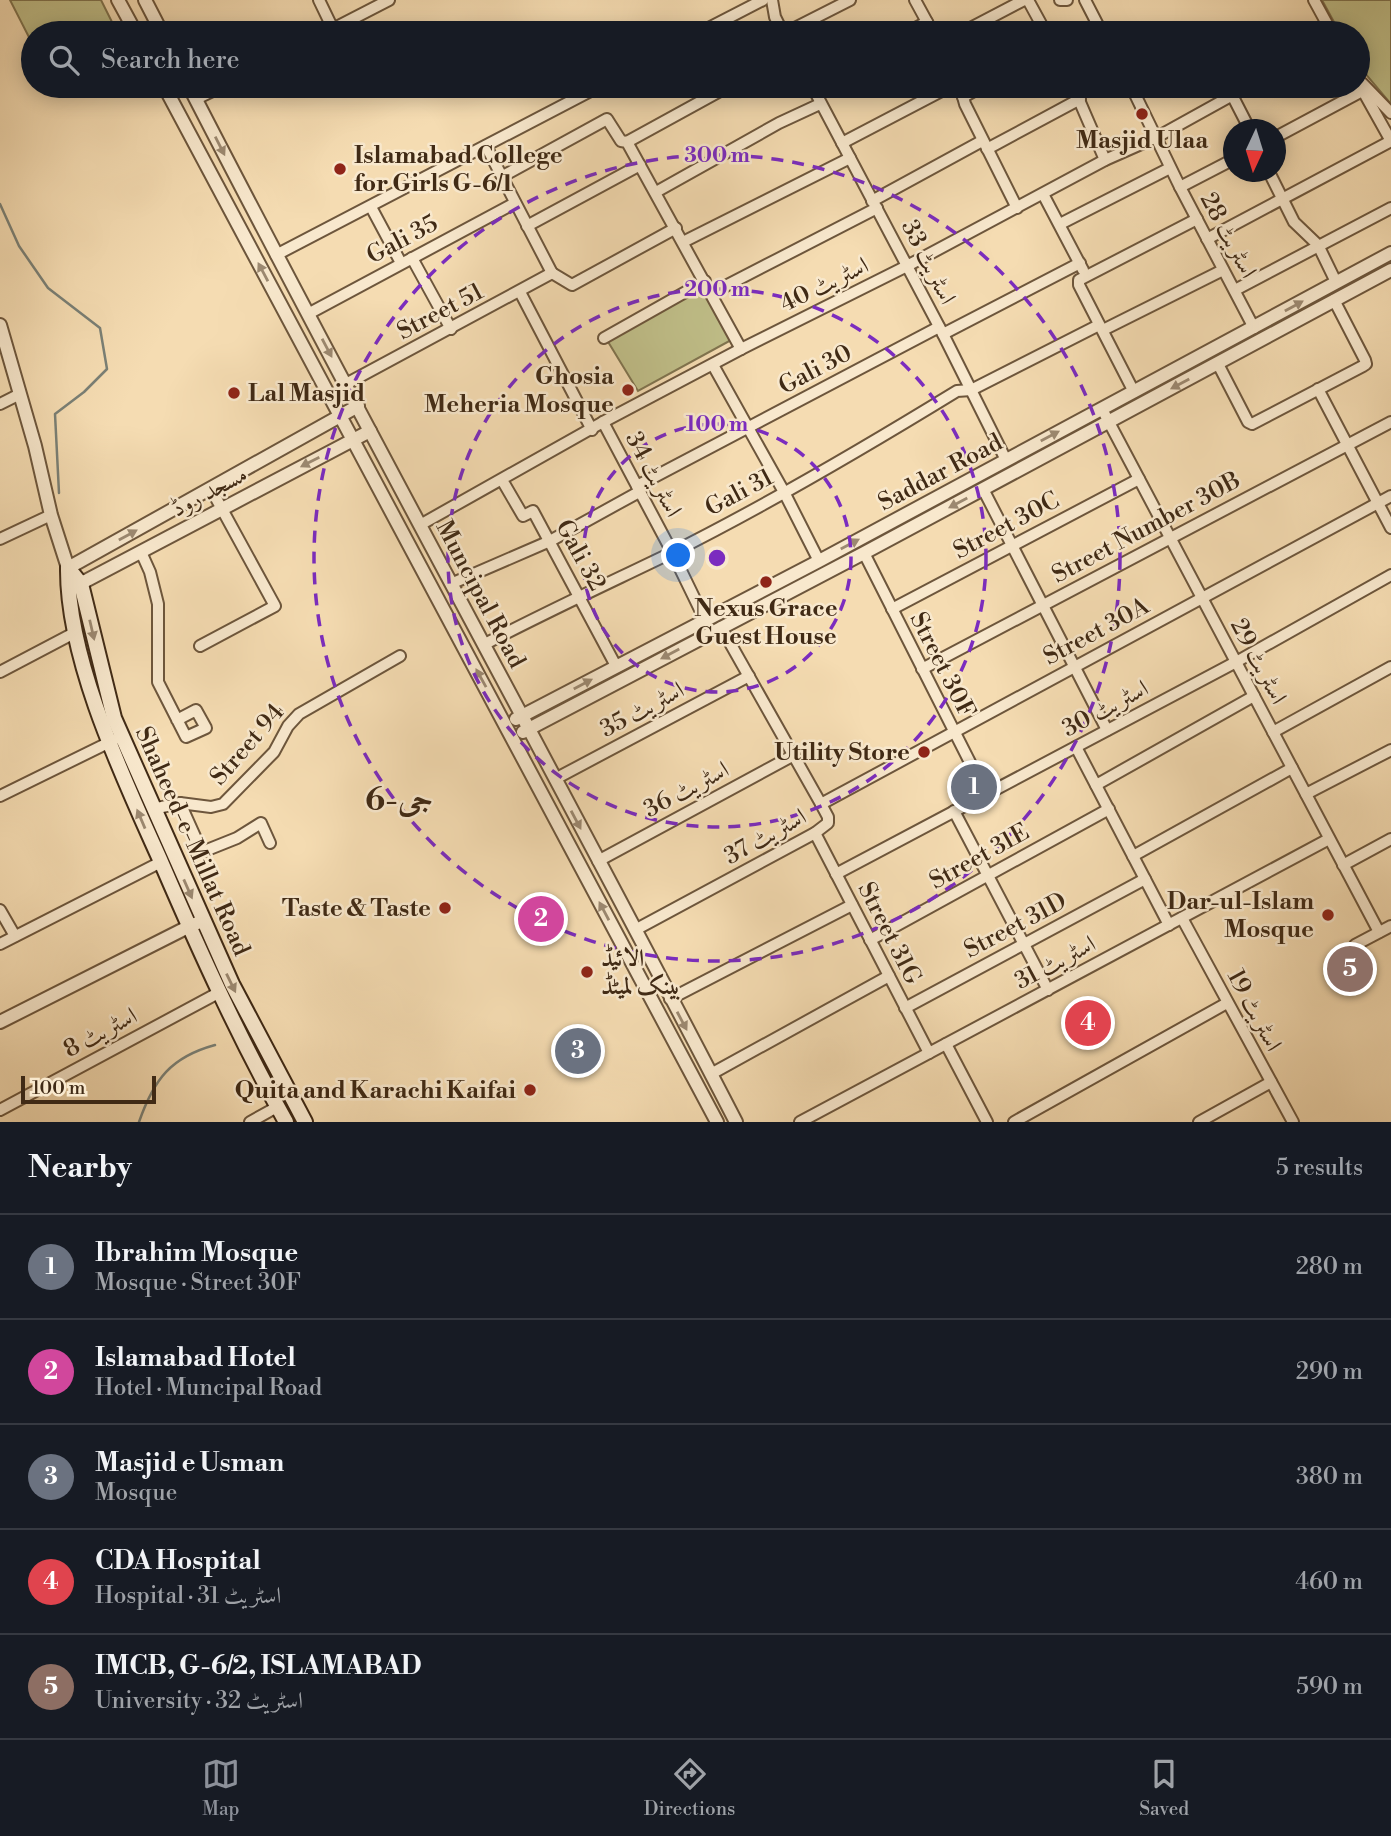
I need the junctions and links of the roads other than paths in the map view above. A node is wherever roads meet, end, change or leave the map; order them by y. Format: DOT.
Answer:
graph roads {
  1 [pos="118,0"];
  2 [pos="145,0"];
  3 [pos="319,0"];
  4 [pos="389,0"];
  5 [pos="762,0"];
  6 [pos="772,0"];
  7 [pos="850,0"];
  8 [pos="915,0"];
  9 [pos="1026,0"];
  10 [pos="1060,0"];
  11 [pos="1067,0"];
  12 [pos="1085,0"];
  13 [pos="1314,0"];
  14 [pos="129,21"];
  15 [pos="156,21"];
  16 [pos="326,21"];
  17 [pos="348,21"];
  18 [pos="722,21"];
  19 [pos="777,21"];
  20 [pos="808,21"];
  21 [pos="926,21"];
  22 [pos="985,21"];
  23 [pos="1039,21"];
  24 [pos="1096,21"];
  25 [pos="1325,21"];
  26 [pos="1370,94"];
  27 [pos="170,98"];
  28 [pos="577,98"];
  29 [pos="707,98"];
  30 [pos="817,98"];
  31 [pos="928,98"];
  32 [pos="965,98"];
  33 [pos="1137,98"];
  34 [pos="1227,98"];
  35 [pos="1234,98"];
  36 [pos="1337,98"];
  37 [pos="1367,98"];
  38 [pos="196,99"];
  39 [pos="1080,99"];
  40 [pos="820,104"];
  41 [pos="1391,113"];
  42 [pos="1244,119"];
  43 [pos="1286,131"];
  44 [pos="1157,137"];
  45 [pos="1391,141"];
  46 [pos="627,142"];
  47 [pos="842,143"];
  48 [pos="985,145"];
  49 [pos="486,146"];
  50 [pos="850,158"];
  51 [pos="1105,160"];
  52 [pos="640,165"];
  53 [pos="1223,165"];
  54 [pos="1170,168"];
  55 [pos="503,176"];
  56 [pos="1274,182"];
  57 [pos="1180,187"];
  58 [pos="656,191"];
  59 [pos="1044,194"];
  60 [pos="1282,200"];
  61 [pos="515,203"];
  62 [pos="875,205"];
  63 [pos="370,207"];
  64 [pos="1017,208"];
  65 [pos="1391,208"];
  66 [pos="1197,219"];
  67 [pos="1060,224"];
  68 [pos="527,226"];
  69 [pos="676,228"];
  70 [pos="1207,239"];
  71 [pos="683,242"];
  72 [pos="1318,245"];
  73 [pos="1391,253"];
  74 [pos="276,256"];
  75 [pos="412,258"];
  76 [pos="401,263"];
  77 [pos="1080,264"];
  78 [pos="907,266"];
  79 [pos="1223,270"];
  80 [pos="1391,270"];
  81 [pos="552,273"];
  82 [pos="1083,278"];
  83 [pos="705,281"];
  84 [pos="1336,282"];
  85 [pos="1235,290"];
  86 [pos="520,292"];
  87 [pos="712,293"];
  88 [pos="1334,300"];
  89 [pos="301,301"];
  90 [pos="283,311"];
  91 [pos="308,314"];
  92 [pos="0,325"];
  93 [pos="1101,327"];
  94 [pos="1254,328"];
  95 [pos="451,329"];
  96 [pos="941,330"];
  97 [pos="604,338"];
  98 [pos="741,349"];
  99 [pos="1218,363"];
  100 [pos="713,365"];
  101 [pos="346,384"];
  102 [pos="1318,389"];
  103 [pos="971,390"];
  104 [pos="1134,392"];
  105 [pos="20,394"];
  106 [pos="0,404"];
  107 [pos="358,406"];
  108 [pos="1102,409"];
  109 [pos="339,417"];
  110 [pos="603,422"];
  111 [pos="1109,422"];
  112 [pos="1391,422"];
  113 [pos="749,429"];
  114 [pos="592,430"];
  115 [pos="370,431"];
  116 [pos="352,441"];
  117 [pos="1348,445"];
  118 [pos="1006,460"];
  119 [pos="1139,479"];
  120 [pos="502,480"];
  121 [pos="211,489"];
  122 [pos="638,489"];
  123 [pos="983,489"];
  124 [pos="784,492"];
  125 [pos="1391,496"];
  126 [pos="1378,503"];
  127 [pos="221,508"];
  128 [pos="51,515"];
  129 [pos="420,525"];
  130 [pos="1391,528"];
  131 [pos="1170,538"];
  132 [pos="0,539"];
  133 [pos="550,541"];
  134 [pos="1012,546"];
  135 [pos="141,552"];
  136 [pos="672,552"];
  137 [pos="864,553"];
  138 [pos="819,561"];
  139 [pos="68,568"];
  140 [pos="1390,577"];
  141 [pos="453,583"];
  142 [pos="75,587"];
  143 [pos="579,596"];
  144 [pos="1202,598"];
  145 [pos="1043,605"];
  146 [pos="892,609"];
  147 [pos="705,620"];
  148 [pos="721,627"];
  149 [pos="76,632"];
  150 [pos="485,644"];
  151 [pos="200,646"];
  152 [pos="401,656"];
  153 [pos="1236,662"];
  154 [pos="616,666"];
  155 [pos="1075,667"];
  156 [pos="1391,667"];
  157 [pos="922,669"];
  158 [pos="0,672"];
  159 [pos="749,676"];
  160 [pos="1254,696"];
  161 [pos="523,715"];
  162 [pos="177,720"];
  163 [pos="506,724"];
  164 [pos="529,729"];
  165 [pos="1107,730"];
  166 [pos="954,732"];
  167 [pos="1273,732"];
  168 [pos="513,738"];
  169 [pos="116,740"];
  170 [pos="1076,747"];
  171 [pos="1391,750"];
  172 [pos="794,755"];
  173 [pos="1292,768"];
  174 [pos="555,779"];
  175 [pos="1096,785"];
  176 [pos="986,794"];
  177 [pos="1306,794"];
  178 [pos="0,796"];
  179 [pos="180,803"];
  180 [pos="821,804"];
  181 [pos="153,809"];
  182 [pos="1109,809"];
  183 [pos="954,811"];
  184 [pos="815,833"];
  185 [pos="1329,839"];
  186 [pos="1391,839"];
  187 [pos="270,843"];
  188 [pos="1133,856"];
  189 [pos="598,861"];
  190 [pos="161,862"];
  191 [pos="1343,865"];
  192 [pos="836,874"];
  193 [pos="988,875"];
  194 [pos="1145,879"];
  195 [pos="852,905"];
  196 [pos="0,910"];
  197 [pos="1182,918"];
  198 [pos="202,921"];
  199 [pos="1169,925"];
  200 [pos="1391,926"];
  201 [pos="188,927"];
  202 [pos="635,930"];
  203 [pos="1379,932"];
  204 [pos="15,936"];
  205 [pos="870,940"];
  206 [pos="0,944"];
  207 [pos="1024,944"];
  208 [pos="1355,945"];
  209 [pos="889,976"];
  210 [pos="1048,989"];
  211 [pos="220,992"];
  212 [pos="670,999"];
  213 [pos="1227,1003"];
  214 [pos="905,1008"];
  215 [pos="0,1023"];
  216 [pos="946,1044"];
  217 [pos="929,1053"];
  218 [pos="711,1074"];
  219 [pos="1271,1082"];
  220 [pos="285,1087"];
  221 [pos="274,1101"];
  222 [pos="0,1110"];
  223 [pos="1034,1110"];
  224 [pos="250,1122"];
  225 [pos="286,1122"];
  226 [pos="305,1122"];
  227 [pos="717,1122"];
  228 [pos="736,1122"];
  229 [pos="800,1122"];
  230 [pos="987,1122"];
  231 [pos="1014,1122"];
  232 [pos="1040,1122"];
  233 [pos="1199,1122"];
  234 [pos="1293,1122"];
  1 -- 14 [label="street"];
  2 -- 15 [label="street"];
  3 -- 16 [label="street"];
  4 -- 17 [label="street"];
  5 -- 18 [label="street"];
  6 -- 19 [label="street"];
  7 -- 20 [label="street"];
  8 -- 21 [label="street"];
  9 -- 22 [label="street"];
  9 -- 23 [label="street"];
  10 -- 11 [label="street"];
  12 -- 24 [label="street"];
  13 -- 25 [label="street"];
  26 -- 41 [label="street"];
  90 -- 27 [label="street, one-way"];
  28 -- 49 [label="street"];
  29 -- 46 [label="street"];
  30 -- 40 [label="street, اسٹریٹ 33"];
  31 -- 47 [label="street"];
  32 -- 48 [label="street"];
  33 -- 44 [label="street, اسٹریٹ 28"];
  34 -- 44 [label="street, اسٹریٹ 40"];
  35 -- 42 [label="street"];
  36 -- 43 [label="street"];
  37 -- 45 [label="street"];
  38 -- 74 [label="street, Muncipal Road, one-way"];
  39 -- 48 [label="street"];
  39 -- 51 [label="street"];
  40 -- 47 [label="street, اسٹریٹ 33"];
  40 -- 58 [label="street"];
  44 -- 51 [label="street, اسٹریٹ 40"];
  44 -- 54 [label="street, اسٹریٹ 28"];
  45 -- 60 [label="street"];
  46 -- 52 [label="street"];
  46 -- 55 [label="street"];
  47 -- 50 [label="street, اسٹریٹ 33"];
  48 -- 62 [label="street"];
  48 -- 64 [label="street"];
  49 -- 55 [label="street"];
  49 -- 63 [label="street"];
  50 -- 62 [label="street, اسٹریٹ 33"];
  50 -- 71 [label="street"];
  51 -- 59 [label="street, اسٹریٹ 40"];
  52 -- 58 [label="street"];
  52 -- 68 [label="street"];
  53 -- 57 [label="street"];
  54 -- 57 [label="street, اسٹریٹ 28"];
  54 -- 67 [label="street"];
  55 -- 61 [label="street"];
  56 -- 60 [label="street"];
  57 -- 66 [label="street, اسٹریٹ 28"];
  58 -- 69 [label="street"];
  59 -- 64 [label="street, اسٹریٹ 40"];
  59 -- 67 [label="street"];
  60 -- 70 [label="street"];
  60 -- 72 [label="street"];
  61 -- 68 [label="street"];
  61 -- 75 [label="street, Gali 35"];
  62 -- 78 [label="street, اسٹریٹ 33"];
  62 -- 87 [label="street"];
  63 -- 74 [label="street"];
  63 -- 76 [label="street"];
  64 -- 78 [label="street, اسٹریٹ 40"];
  65 -- 72 [label="street"];
  66 -- 70 [label="street, اسٹریٹ 28"];
  66 -- 82 [label="street"];
  67 -- 77 [label="street"];
  68 -- 81 [label="street"];
  69 -- 71 [label="street"];
  69 -- 81 [label="street"];
  70 -- 79 [label="street, اسٹریٹ 28"];
  71 -- 83 [label="street"];
  72 -- 84 [label="street"];
  72 -- 85 [label="street"];
  73 -- 84 [label="street, Saddar Road"];
  74 -- 89 [label="street, Muncipal Road"];
  75 -- 76 [label="street, Gali 35"];
  75 -- 95 [label="street"];
  76 -- 91 [label="street, Gali 35"];
  77 -- 82 [label="street"];
  77 -- 96 [label="street, Gali 30"];
  78 -- 96 [label="street, اسٹریٹ 33"];
  78 -- 98 [label="street, اسٹریٹ 40"];
  79 -- 85 [label="street, اسٹریٹ 28"];
  79 -- 93 [label="street, Gali 31"];
  80 -- 88 [label="street, Saddar Road"];
  81 -- 86 [label="street, Street 51"];
  82 -- 93 [label="street"];
  83 -- 87 [label="street"];
  83 -- 97 [label="street"];
  94 -- 84 [label="street, Saddar Road, one-way"];
  85 -- 94 [label="street, اسٹریٹ 28"];
  86 -- 95 [label="street, Street 51"];
  86 -- 114 [label="street"];
  87 -- 98 [label="street"];
  88 -- 99 [label="street, Saddar Road"];
  88 -- 102 [label="street"];
  89 -- 90 [label="street"];
  89 -- 91 [label="street, Muncipal Road"];
  90 -- 109 [label="street"];
  91 -- 101 [label="street, Muncipal Road, one-way"];
  92 -- 105 [label="street, Shaheed-e-Millat Road"];
  93 -- 103 [label="street, Gali 31"];
  93 -- 104 [label="street"];
  94 -- 104 [label="street, Saddar Road"];
  95 -- 101 [label="street, Street 51"];
  96 -- 103 [label="street, اسٹریٹ 33"];
  96 -- 113 [label="street, Gali 30"];
  98 -- 100 [label="street, اسٹریٹ 40"];
  99 -- 102 [label="street"];
  99 -- 111 [label="street, Saddar Road, one-way"];
  100 -- 110 [label="street, اسٹریٹ 40"];
  100 -- 113 [label="street"];
  101 -- 107 [label="street, Muncipal Road"];
  102 -- 117 [label="street"];
  103 -- 118 [label="street, اسٹریٹ 33"];
  103 -- 124 [label="street, Gali 31"];
  104 -- 108 [label="street, Saddar Road"];
  105 -- 106 [label="street"];
  105 -- 128 [label="street, Shaheed-e-Millat Road"];
  107 -- 109 [label="street, مسجد روڈ"];
  107 -- 115 [label="street, Muncipal Road"];
  108 -- 111 [label="street, اسٹریٹ 29"];
  118 -- 108 [label="street, Saddar Road, one-way"];
  109 -- 116 [label="street"];
  109 -- 121 [label="street, مسجد روڈ"];
  110 -- 114 [label="street, اسٹریٹ 40"];
  110 -- 122 [label="street, اسٹریٹ 34"];
  111 -- 119 [label="street, اسٹریٹ 29"];
  111 -- 123 [label="street, Saddar Road"];
  112 -- 117 [label="street, Street Number 30B"];
  113 -- 122 [label="street, Gali 30"];
  113 -- 124 [label="street"];
  114 -- 120 [label="street, اسٹریٹ 40"];
  115 -- 116 [label="street, مسجد روڈ"];
  115 -- 129 [label="street, Muncipal Road"];
  116 -- 127 [label="street, مسجد روڈ, one-way"];
  163 -- 116 [label="street, one-way"];
  117 -- 126 [label="street"];
  117 -- 131 [label="street, Street Number 30B"];
  138 -- 118 [label="street, Saddar Road, one-way"];
  119 -- 131 [label="street, اسٹریٹ 29"];
  119 -- 134 [label="street, Street 30C"];
  120 -- 129 [label="street, اسٹریٹ 40"];
  120 -- 133 [label="street, Gali 32"];
  121 -- 127 [label="street"];
  139 -- 121 [label="street, مسجد روڈ, one-way"];
  122 -- 133 [label="street, Gali 30"];
  122 -- 136 [label="street, اسٹریٹ 34"];
  123 -- 134 [label="street"];
  123 -- 137 [label="street, Saddar Road, one-way"];
  124 -- 136 [label="street, Gali 31"];
  124 -- 138 [label="street"];
  125 -- 126 [label="street, Street 30A"];
  126 -- 130 [label="street"];
  126 -- 144 [label="street, Street 30A"];
  127 -- 135 [label="street, مسجد روڈ"];
  127 -- 151 [label="street"];
  128 -- 132 [label="street"];
  128 -- 139 [label="street, Shaheed-e-Millat Road"];
  129 -- 141 [label="street, Muncipal Road"];
  131 -- 144 [label="street, اسٹریٹ 29"];
  131 -- 145 [label="street, Street Number 30B"];
  133 -- 141 [label="street, Gali 30"];
  133 -- 143 [label="street, Gali 32"];
  134 -- 145 [label="street"];
  134 -- 146 [label="street, Street 30C"];
  135 -- 142 [label="street, مسجد روڈ"];
  135 -- 162 [label="street"];
  136 -- 143 [label="street, Gali 31"];
  136 -- 147 [label="street, اسٹریٹ 34"];
  137 -- 146 [label="street, Street 30F"];
  137 -- 148 [label="street, Saddar Road"];
  138 -- 147 [label="street, Saddar Road"];
  139 -- 142 [label="main road, Shaheed-e-Millat Road"];
  140 -- 153 [label="street, اسٹریٹ 30"];
  141 -- 150 [label="street, Muncipal Road"];
  142 -- 149 [label="main road, Shaheed-e-Millat Road"];
  142 -- 169 [label="main road, Shaheed-e-Millat Road, one-way"];
  143 -- 150 [label="street, Gali 31"];
  143 -- 154 [label="street, Gali 32"];
  144 -- 153 [label="street, اسٹریٹ 29"];
  144 -- 155 [label="street, Street 30A"];
  145 -- 155 [label="street"];
  145 -- 157 [label="street, Street Number 30B"];
  146 -- 157 [label="street, Street 30F"];
  147 -- 154 [label="street, Saddar Road"];
  148 -- 159 [label="street, اسٹریٹ 37"];
  148 -- 164 [label="street, Saddar Road, one-way"];
  149 -- 158 [label="street"];
  149 -- 169 [label="main road, Shaheed-e-Millat Road"];
  150 -- 161 [label="street, Muncipal Road"];
  152 -- 179 [label="street, Street 94"];
  153 -- 160 [label="street, اسٹریٹ 29"];
  153 -- 165 [label="street, اسٹریٹ 30"];
  161 -- 154 [label="street, Saddar Road, one-way"];
  155 -- 165 [label="street"];
  155 -- 166 [label="street, Street 30A"];
  156 -- 167 [label="street"];
  157 -- 166 [label="street, Street 30F"];
  159 -- 172 [label="street, اسٹریٹ 37"];
  159 -- 174 [label="street, اسٹریٹ 35"];
  160 -- 167 [label="street, اسٹریٹ 29"];
  160 -- 175 [label="street"];
  161 -- 163 [label="street, Saddar Road"];
  161 -- 164 [label="street, Muncipal Road"];
  163 -- 168 [label="street"];
  164 -- 168 [label="street, Saddar Road"];
  164 -- 174 [label="street, Muncipal Road"];
  165 -- 170 [label="street, اسٹریٹ 30"];
  166 -- 176 [label="street, Street 30F"];
  166 -- 180 [label="street, Street 30A"];
  167 -- 173 [label="street, اسٹریٹ 29"];
  227 -- 168 [label="street, one-way"];
  169 -- 178 [label="street"];
  169 -- 181 [label="main road, Shaheed-e-Millat Road"];
  190 -- 169 [label="main road, Shaheed-e-Millat Road, one-way"];
  170 -- 175 [label="street"];
  170 -- 176 [label="street, اسٹریٹ 30"];
  171 -- 177 [label="street"];
  172 -- 180 [label="street, اسٹریٹ 37"];
  172 -- 189 [label="street, اسٹریٹ 36"];
  173 -- 177 [label="street, اسٹریٹ 29"];
  173 -- 188 [label="street"];
  174 -- 189 [label="street, Muncipal Road, one-way"];
  175 -- 182 [label="street"];
  176 -- 183 [label="street, اسٹریٹ 30"];
  177 -- 185 [label="street, اسٹریٹ 29"];
  179 -- 181 [label="street, Street 94"];
  179 -- 187 [label="street"];
  180 -- 184 [label="street, اسٹریٹ 37"];
  181 -- 198 [label="main road, Shaheed-e-Millat Road, one-way"];
  182 -- 188 [label="street"];
  182 -- 193 [label="street, Street 31E"];
  183 -- 192 [label="street, اسٹریٹ 30"];
  183 -- 193 [label="street"];
  184 -- 192 [label="street, Street 31G"];
  184 -- 202 [label="street, اسٹریٹ 37"];
  185 -- 191 [label="street, اسٹریٹ 29"];
  185 -- 197 [label="street, اسٹریٹ 31"];
  186 -- 191 [label="street"];
  188 -- 194 [label="street"];
  189 -- 202 [label="street, Muncipal Road"];
  190 -- 201 [label="main road, Shaheed-e-Millat Road"];
  190 -- 204 [label="street"];
  191 -- 203 [label="street, اسٹریٹ 29"];
  192 -- 195 [label="street, Street 31G"];
  193 -- 205 [label="street, Street 31E"];
  193 -- 207 [label="street"];
  194 -- 199 [label="street"];
  194 -- 207 [label="street, Street 31D"];
  195 -- 205 [label="street, Street 31G"];
  195 -- 212 [label="street"];
  196 -- 204 [label="street"];
  197 -- 199 [label="street, اسٹریٹ 31"];
  197 -- 213 [label="street, اسٹریٹ 19"];
  198 -- 201 [label="street"];
  198 -- 220 [label="main road, Shaheed-e-Millat Road, one-way"];
  199 -- 210 [label="street, اسٹریٹ 31"];
  200 -- 203 [label="street"];
  201 -- 211 [label="main road, Shaheed-e-Millat Road"];
  201 -- 215 [label="street"];
  202 -- 212 [label="street, Muncipal Road"];
  203 -- 208 [label="street"];
  204 -- 206 [label="street"];
  205 -- 209 [label="street, Street 31G"];
  207 -- 210 [label="street"];
  207 -- 214 [label="street, Street 31D"];
  209 -- 214 [label="street, Street 31G"];
  209 -- 218 [label="street"];
  210 -- 216 [label="street, اسٹریٹ 31"];
  211 -- 221 [label="main road, Shaheed-e-Millat Road"];
  211 -- 222 [label="street, اسٹریٹ 8"];
  212 -- 218 [label="street, Muncipal Road, one-way"];
  213 -- 219 [label="street, اسٹریٹ 19"];
  213 -- 223 [label="street"];
  214 -- 217 [label="street, Street 31G"];
  216 -- 217 [label="street, اسٹریٹ 31"];
  216 -- 230 [label="street"];
  217 -- 229 [label="street, اسٹریٹ 31"];
  218 -- 228 [label="street, Muncipal Road"];
  219 -- 233 [label="street"];
  219 -- 234 [label="street, اسٹریٹ 19"];
  220 -- 221 [label="main road"];
  220 -- 226 [label="main road, Shaheed-e-Millat Road"];
  221 -- 224 [label="street"];
  221 -- 225 [label="main road, Shaheed-e-Millat Road"];
  223 -- 231 [label="street"];
  223 -- 232 [label="street"];
}
